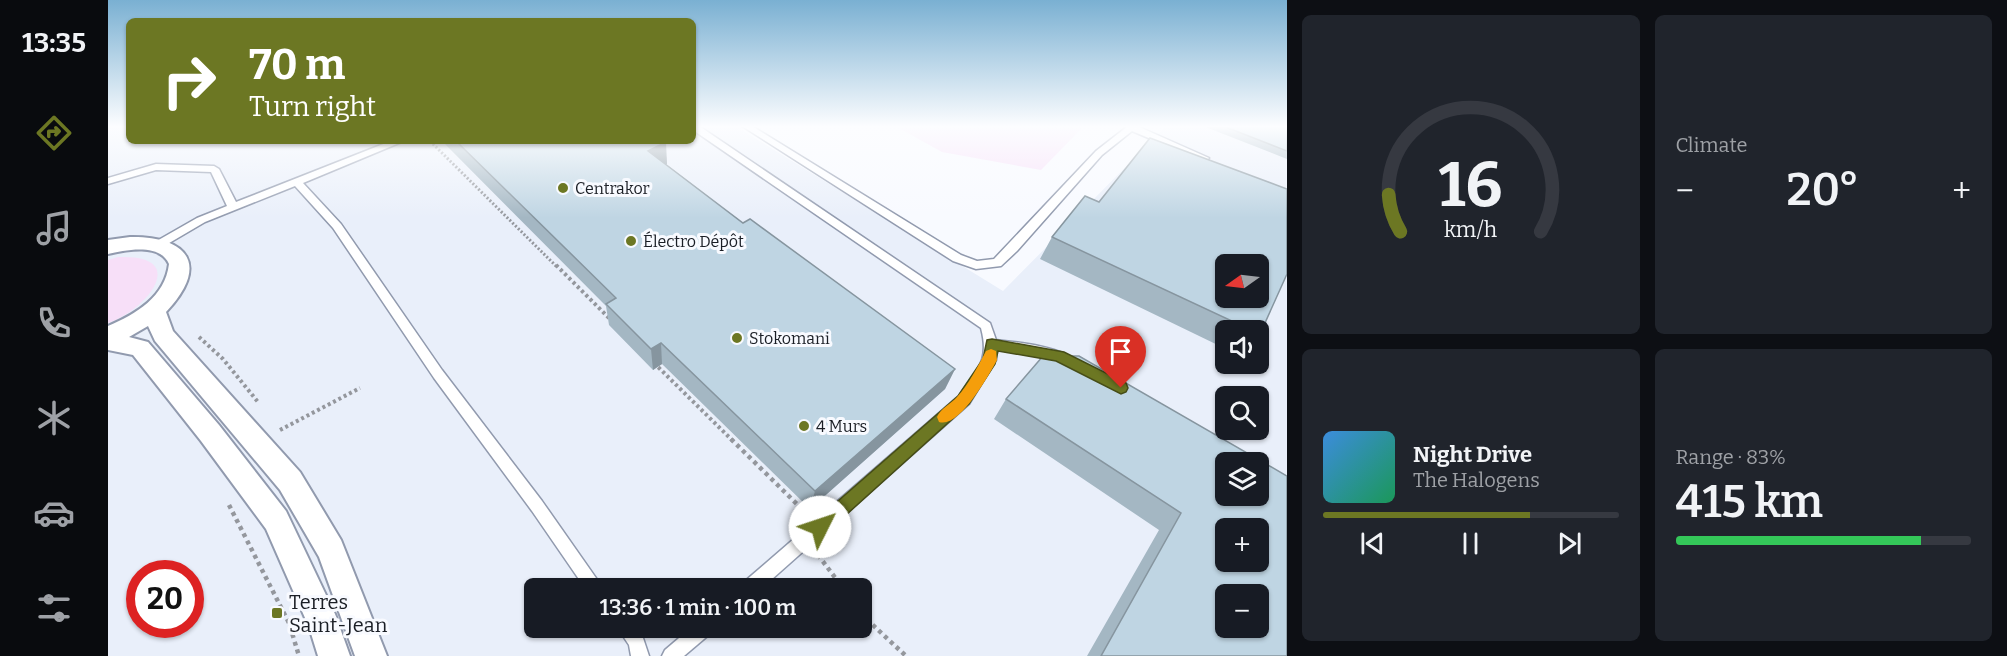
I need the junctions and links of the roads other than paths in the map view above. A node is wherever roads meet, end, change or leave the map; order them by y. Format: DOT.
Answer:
graph roads {
  1 [pos="360,157"];
  2 [pos="738,157"];
  3 [pos="795,157"];
  4 [pos="1096,157"];
  5 [pos="1201,157"];
  6 [pos="1214,162"];
  7 [pos="108,181"];
  8 [pos="297,182"];
  9 [pos="233,207"];
  10 [pos="159,245"];
  11 [pos="108,247"];
  12 [pos="154,310"];
  13 [pos="108,336"];
  14 [pos="108,341"];
  15 [pos="992,344"];
  16 [pos="1080,367"];
  17 [pos="588,578"];
  18 [pos="762,578"];
  19 [pos="633,638"];
  20 [pos="692,638"];
  21 [pos="334,656"];
  22 [pos="371,656"];
  23 [pos="640,656"];
  24 [pos="671,656"];
  1 -- 8 [label="lane"];
  2 -- 15 [label="lane"];
  3 -- 4 [label="lane"];
  5 -- 6 [label="lane"];
  7 -- 9 [label="lane"];
  8 -- 9 [label="lane"];
  8 -- 17 [label="lane"];
  9 -- 10 [label="lane"];
  10 -- 11 [label="street"];
  10 -- 12 [label="street"];
  12 -- 13 [label="street"];
  12 -- 22 [label="street"];
  14 -- 21 [label="street"];
  15 -- 16 [label="lane"];
  15 -- 18 [label="lane"];
  19 -- 23 [label="lane"];
  20 -- 24 [label="lane"];
}
